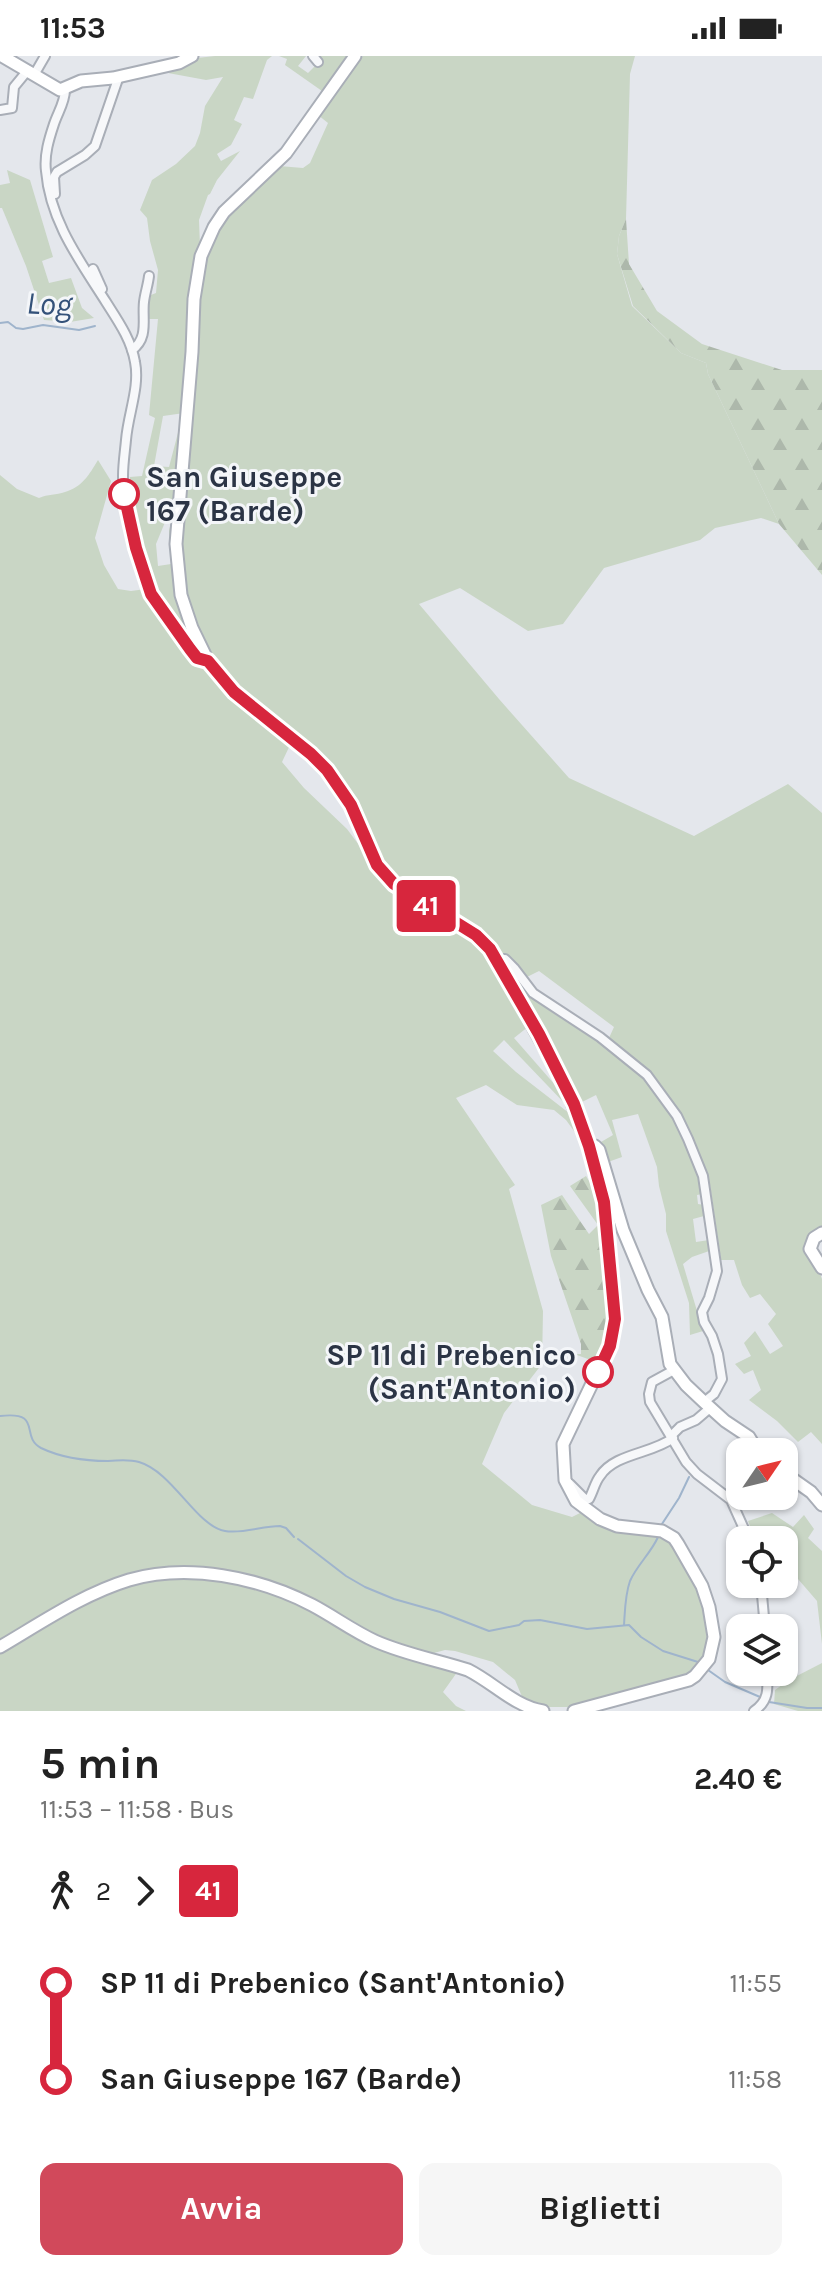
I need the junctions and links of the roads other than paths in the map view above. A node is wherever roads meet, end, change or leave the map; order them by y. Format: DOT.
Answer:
graph roads {
  1 [pos="2,56"];
  2 [pos="45,56"];
  3 [pos="192,56"];
  4 [pos="355,56"];
  5 [pos="31,72"];
  6 [pos="119,76"];
  7 [pos="65,90"];
  8 [pos="0,110"];
  9 [pos="55,215"];
  10 [pos="93,269"];
  11 [pos="149,276"];
  12 [pos="101,293"];
  13 [pos="132,350"];
  14 [pos="208,661"];
  15 [pos="498,959"];
  16 [pos="589,1146"];
  17 [pos="822,1233"];
  18 [pos="822,1268"];
  19 [pos="674,1370"];
  20 [pos="707,1405"];
  21 [pos="672,1437"];
  22 [pos="750,1438"];
  23 [pos="565,1480"];
  24 [pos="798,1483"];
  25 [pos="822,1505"];
  26 [pos="743,1526"];
  27 [pos="0,1647"];
  28 [pos="767,1686"];
  29 [pos="579,1710"];
  30 [pos="543,1711"];
  31 [pos="754,1711"];
  1 -- 5 [label="main road"];
  2 -- 5 [label="street"];
  3 -- 6 [label="main road"];
  4 -- 14 [label="main road"];
  5 -- 7 [label="main road"];
  5 -- 8 [label="street"];
  6 -- 7 [label="main road"];
  6 -- 9 [label="street"];
  7 -- 9 [label="street"];
  9 -- 12 [label="street"];
  10 -- 12 [label="street"];
  11 -- 13 [label="street"];
  12 -- 13 [label="street"];
  13 -- 14 [label="street"];
  14 -- 15 [label="main road"];
  15 -- 16 [label="main road"];
  15 -- 20 [label="street"];
  16 -- 19 [label="main road"];
  16 -- 23 [label="main road"];
  17 -- 18 [label="main road"];
  19 -- 20 [label="main road"];
  19 -- 21 [label="street"];
  20 -- 21 [label="street"];
  20 -- 22 [label="main road"];
  21 -- 23 [label="street"];
  21 -- 26 [label="street"];
  23 -- 29 [label="main road"];
  24 -- 25 [label="main road"];
  27 -- 30 [label="main road"];
  28 -- 31 [label="street"];
}
